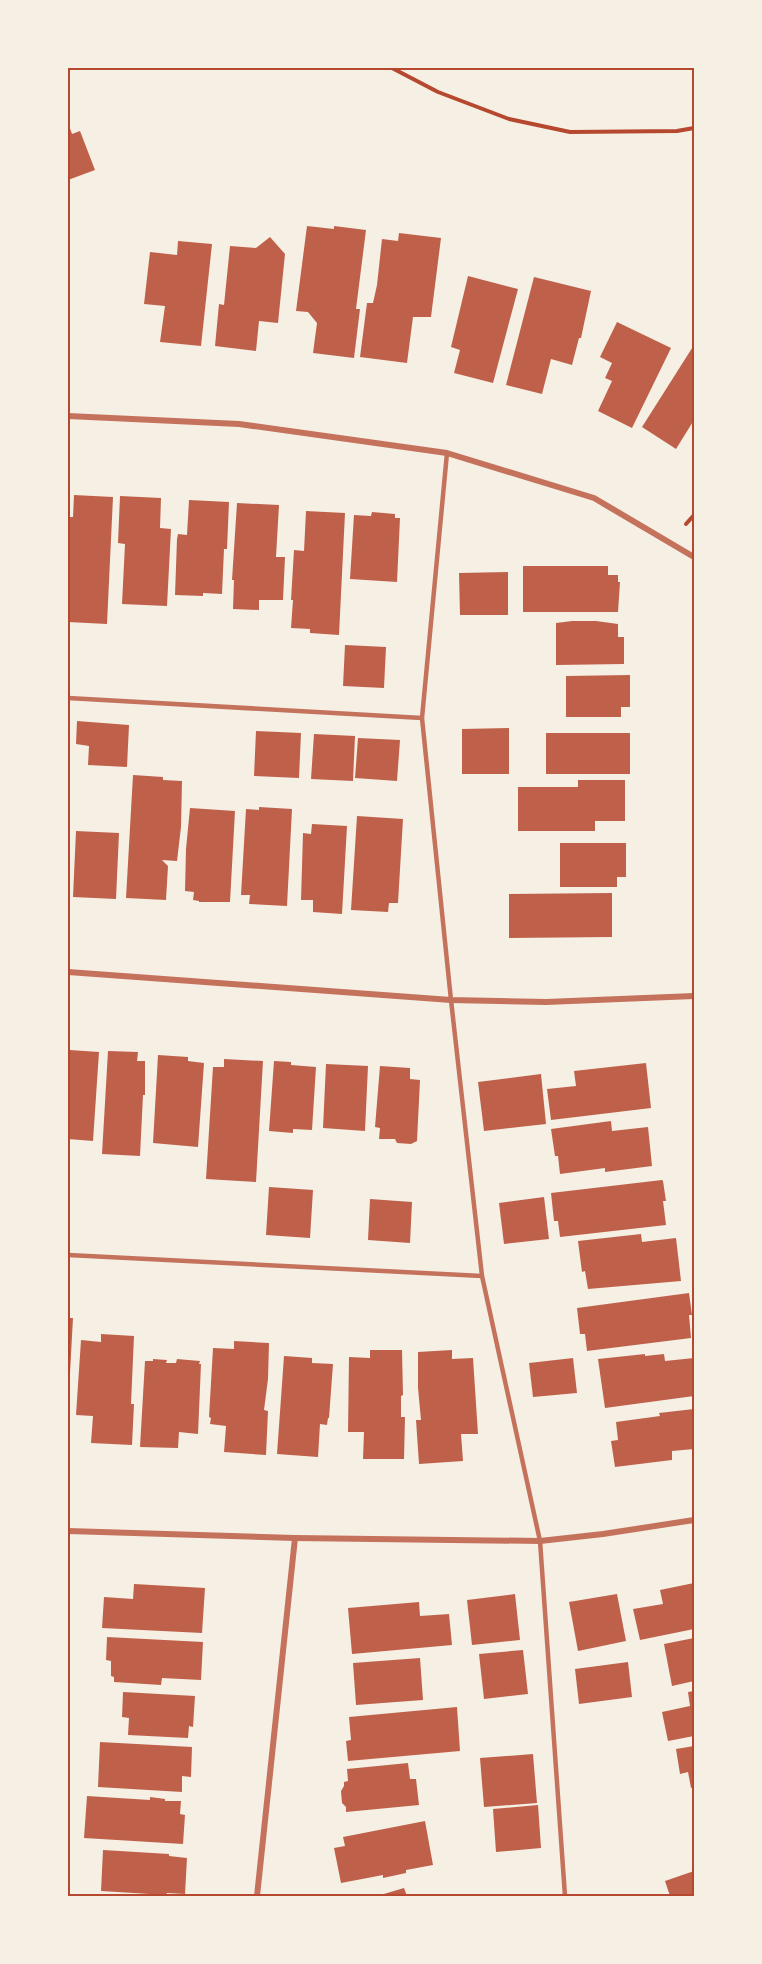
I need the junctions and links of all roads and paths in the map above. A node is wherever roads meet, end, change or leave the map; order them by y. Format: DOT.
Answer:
graph roads {
  1 [pos="392,68"];
  2 [pos="694,128"];
  3 [pos="68,416"];
  4 [pos="447,453"];
  5 [pos="694,557"];
  6 [pos="68,698"];
  7 [pos="422,718"];
  8 [pos="68,972"];
  9 [pos="694,996"];
  10 [pos="451,1000"];
  11 [pos="68,1255"];
  12 [pos="482,1276"];
  13 [pos="694,1520"];
  14 [pos="68,1531"];
  15 [pos="295,1538"];
  16 [pos="540,1541"];
  17 [pos="257,1896"];
  18 [pos="565,1896"];
  1 -- 2 [label="path"];
  3 -- 4 [label="street"];
  4 -- 5 [label="street"];
  4 -- 7 [label="lane"];
  6 -- 7 [label="lane"];
  7 -- 10 [label="lane"];
  8 -- 10 [label="street"];
  9 -- 10 [label="street"];
  10 -- 12 [label="lane"];
  11 -- 12 [label="lane"];
  12 -- 16 [label="lane"];
  13 -- 16 [label="street"];
  14 -- 15 [label="street"];
  15 -- 16 [label="street"];
  15 -- 17 [label="street"];
  16 -- 18 [label="lane"];
}
